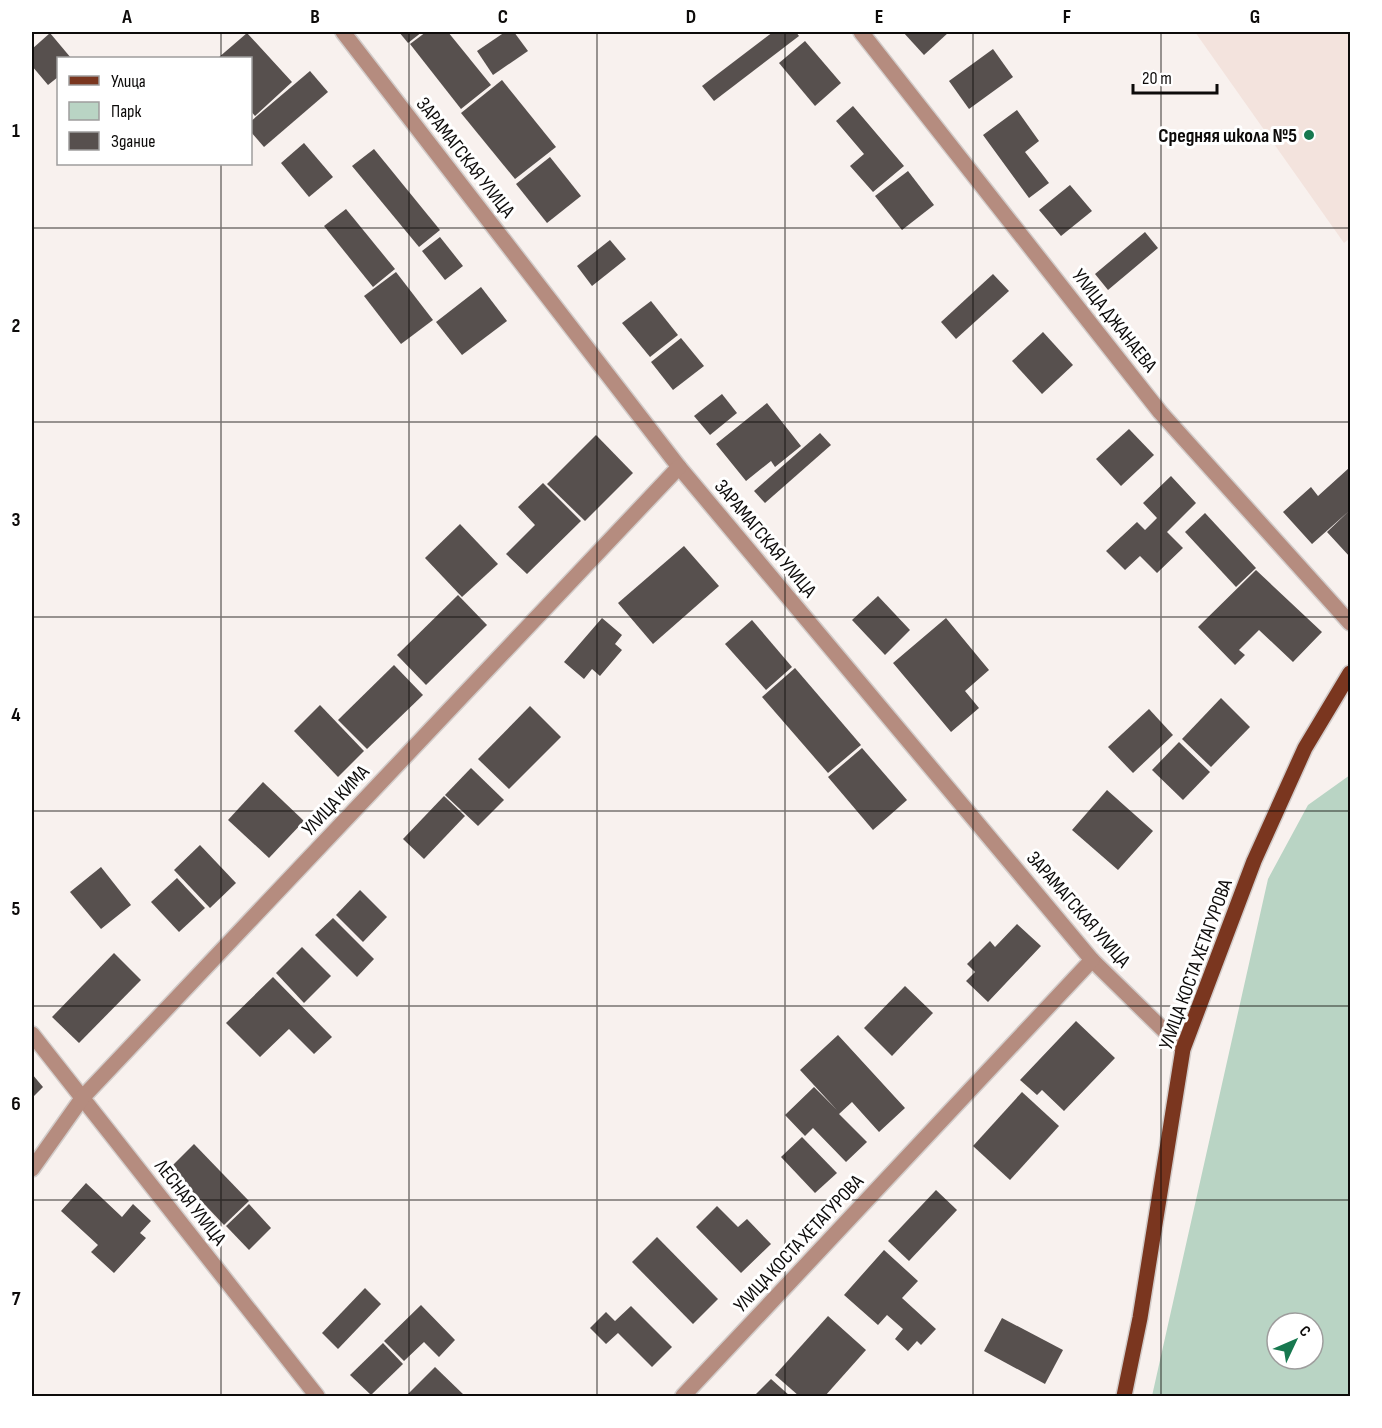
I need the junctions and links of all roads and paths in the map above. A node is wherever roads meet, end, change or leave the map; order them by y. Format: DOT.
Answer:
graph roads {
  1 [pos="342,32"];
  2 [pos="861,32"];
  3 [pos="679,467"];
  4 [pos="1350,623"];
  5 [pos="1350,673"];
  6 [pos="1092,960"];
  7 [pos="32,1035"];
  8 [pos="1184,1049"];
  9 [pos="83,1097"];
  10 [pos="32,1169"];
  11 [pos="317,1396"];
  12 [pos="683,1396"];
  13 [pos="1124,1396"];
  1 -- 3 [label="street, ЗАРАМАГСКАЯ УЛИЦА"];
  2 -- 4 [label="street, УЛИЦА ДЖАНАЕВА"];
  3 -- 6 [label="street, ЗАРАМАГСКАЯ УЛИЦА"];
  3 -- 9 [label="street, УЛИЦА КИМА"];
  5 -- 8 [label="main road, УЛИЦА КОСТА ХЕТАГУРОВА"];
  6 -- 8 [label="street, ЗАРАМАГСКАЯ УЛИЦА"];
  6 -- 12 [label="street, УЛИЦА КОСТА ХЕТАГУРОВА"];
  7 -- 9 [label="street, ЛЕСНАЯ УЛИЦА"];
  8 -- 13 [label="main road, УЛИЦА КОСТА ХЕТАГУРОВА"];
  9 -- 10 [label="street, УЛИЦА КИМА"];
  9 -- 11 [label="street, ЛЕСНАЯ УЛИЦА"];
}
